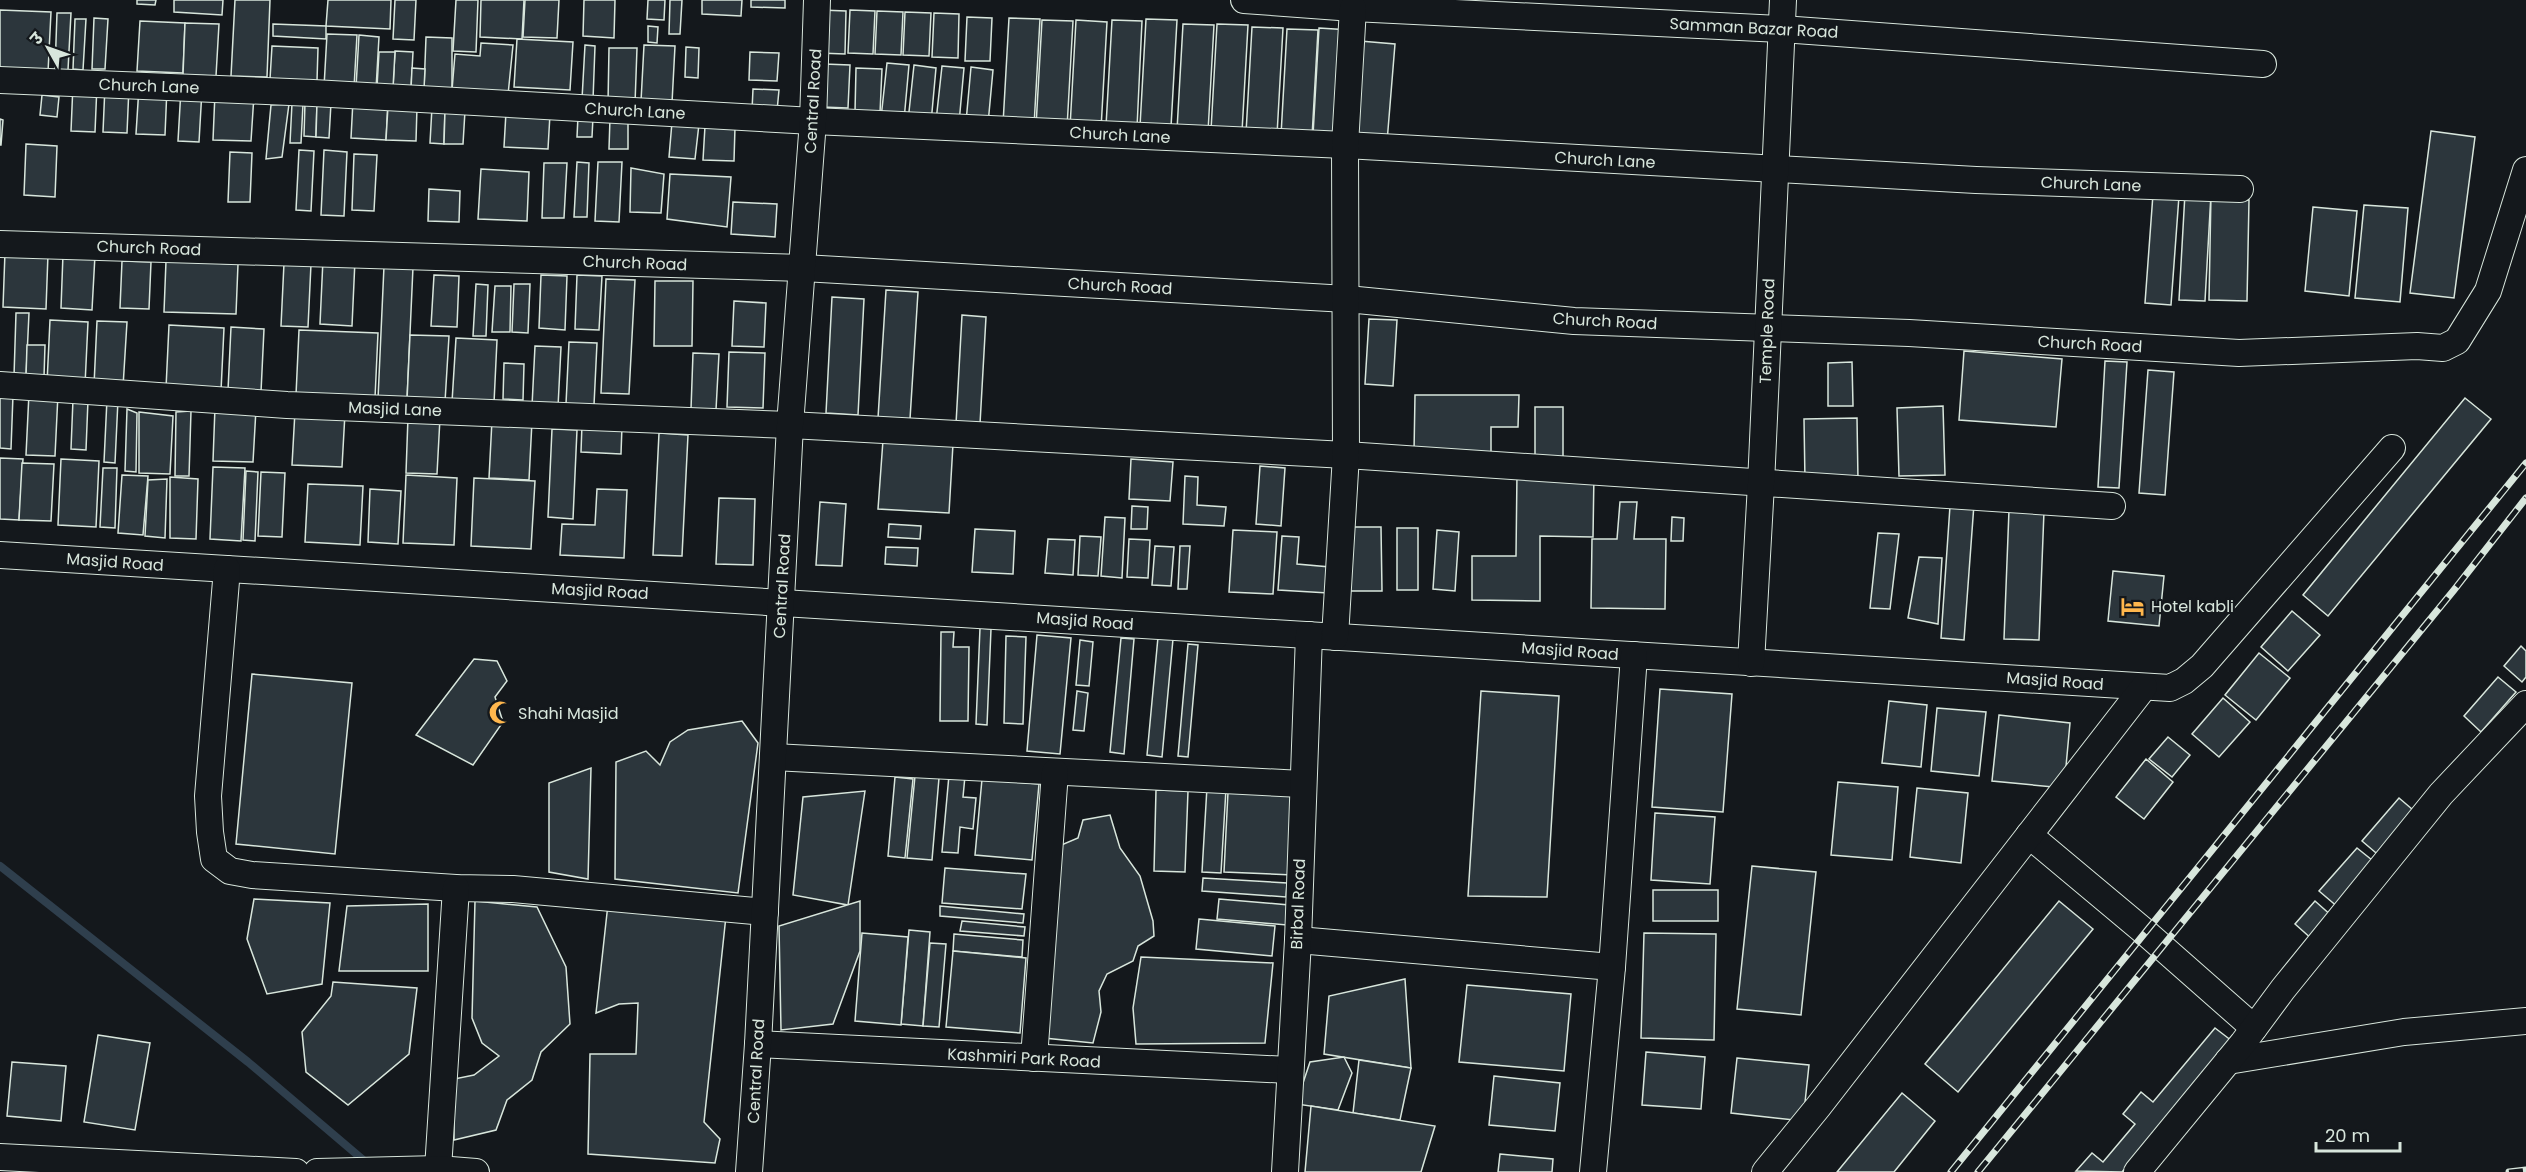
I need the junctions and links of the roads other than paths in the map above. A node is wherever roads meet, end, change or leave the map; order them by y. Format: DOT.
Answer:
graph roads {
  1 [pos="817,0"];
  2 [pos="1244,0"];
  3 [pos="1783,0"];
  4 [pos="1353,8"];
  5 [pos="1782,29"];
  6 [pos="2263,64"];
  7 [pos="0,80"];
  8 [pos="813,121"];
  9 [pos="1345,145"];
  10 [pos="1774,169"];
  11 [pos="2526,170"];
  12 [pos="2240,189"];
  13 [pos="0,244"];
  14 [pos="803,268"];
  15 [pos="1347,298"];
  16 [pos="1767,327"];
  17 [pos="0,385"];
  18 [pos="790,425"];
  19 [pos="2392,448"];
  20 [pos="1346,455"];
  21 [pos="1761,484"];
  22 [pos="2112,506"];
  23 [pos="0,555"];
  24 [pos="227,569"];
  25 [pos="781,602"];
  26 [pos="1309,635"];
  27 [pos="1335,637"];
  28 [pos="1634,655"];
  29 [pos="1750,663"];
  30 [pos="2144,687"];
  31 [pos="2526,704"];
  32 [pos="773,757"];
  33 [pos="1055,772"];
  34 [pos="1302,784"];
  35 [pos="2029,835"];
  36 [pos="456,888"];
  37 [pos="765,912"];
  38 [pos="1298,940"];
  39 [pos="1612,967"];
  40 [pos="2526,1021"];
  41 [pos="2254,1029"];
  42 [pos="758,1044"];
  43 [pos="1034,1058"];
  44 [pos="2228,1061"];
  45 [pos="1289,1070"];
  46 [pos="0,1157"];
  47 [pos="51,1166"];
  48 [pos="438,1169"];
  49 [pos="296,1172"];
  50 [pos="316,1172"];
  51 [pos="476,1172"];
  52 [pos="749,1172"];
  53 [pos="1285,1172"];
  54 [pos="1593,1172"];
  55 [pos="1765,1172"];
  56 [pos="2137,1172"];
  1 -- 8 [label="street, Central Road"];
  2 -- 4 [label="street, Samman Bazar Road"];
  3 -- 5 [label="street, Temple Road"];
  4 -- 5 [label="street, Samman Bazar Road"];
  4 -- 9 [label="street"];
  5 -- 6 [label="street, Samman Bazar Road"];
  5 -- 10 [label="street, Temple Road"];
  7 -- 8 [label="street, Church Lane"];
  8 -- 9 [label="street, Church Lane"];
  8 -- 14 [label="street, Central Road"];
  9 -- 10 [label="street, Church Lane"];
  9 -- 15 [label="street"];
  10 -- 12 [label="street, Church Lane"];
  10 -- 16 [label="street, Temple Road"];
  11 -- 16 [label="street, Church Road"];
  13 -- 14 [label="street, Church Road"];
  14 -- 15 [label="street, Church Road"];
  14 -- 18 [label="street, Central Road"];
  15 -- 16 [label="street, Church Road"];
  15 -- 20 [label="street"];
  16 -- 21 [label="street, Temple Road"];
  17 -- 18 [label="street, Masjid Lane"];
  18 -- 20 [label="street, Masjid Lane"];
  18 -- 25 [label="street, Central Road"];
  19 -- 30 [label="street, Masjid Road"];
  20 -- 21 [label="street, Masjid Lane"];
  20 -- 27 [label="street"];
  21 -- 22 [label="street, Masjid Lane"];
  21 -- 29 [label="street, Temple Road"];
  23 -- 24 [label="street, Masjid Road"];
  24 -- 25 [label="street, Masjid Road"];
  24 -- 36 [label="street"];
  25 -- 26 [label="street, Masjid Road"];
  25 -- 32 [label="street, Central Road"];
  26 -- 27 [label="street, Masjid Road"];
  26 -- 34 [label="street, Birbal Road"];
  27 -- 28 [label="street, Masjid Road"];
  28 -- 29 [label="street, Masjid Road"];
  28 -- 39 [label="street"];
  29 -- 30 [label="street, Masjid Road"];
  30 -- 35 [label="street"];
  31 -- 41 [label="street"];
  32 -- 33 [label="street"];
  32 -- 37 [label="street, Central Road"];
  33 -- 34 [label="street"];
  33 -- 43 [label="street"];
  34 -- 38 [label="street, Birbal Road"];
  35 -- 41 [label="street"];
  35 -- 55 [label="street"];
  36 -- 37 [label="street"];
  36 -- 48 [label="street"];
  37 -- 42 [label="street, Central Road"];
  38 -- 39 [label="street"];
  38 -- 45 [label="street, Birbal Road"];
  39 -- 54 [label="street"];
  40 -- 44 [label="street"];
  41 -- 44 [label="street"];
  42 -- 43 [label="street, Kashmiri Park Road"];
  42 -- 52 [label="street, Central Road"];
  43 -- 45 [label="street, Kashmiri Park Road"];
  44 -- 56 [label="street"];
  45 -- 53 [label="street, Birbal Road"];
  46 -- 47 [label="street"];
  47 -- 49 [label="street"];
  48 -- 50 [label="street"];
  48 -- 51 [label="street"];
}
